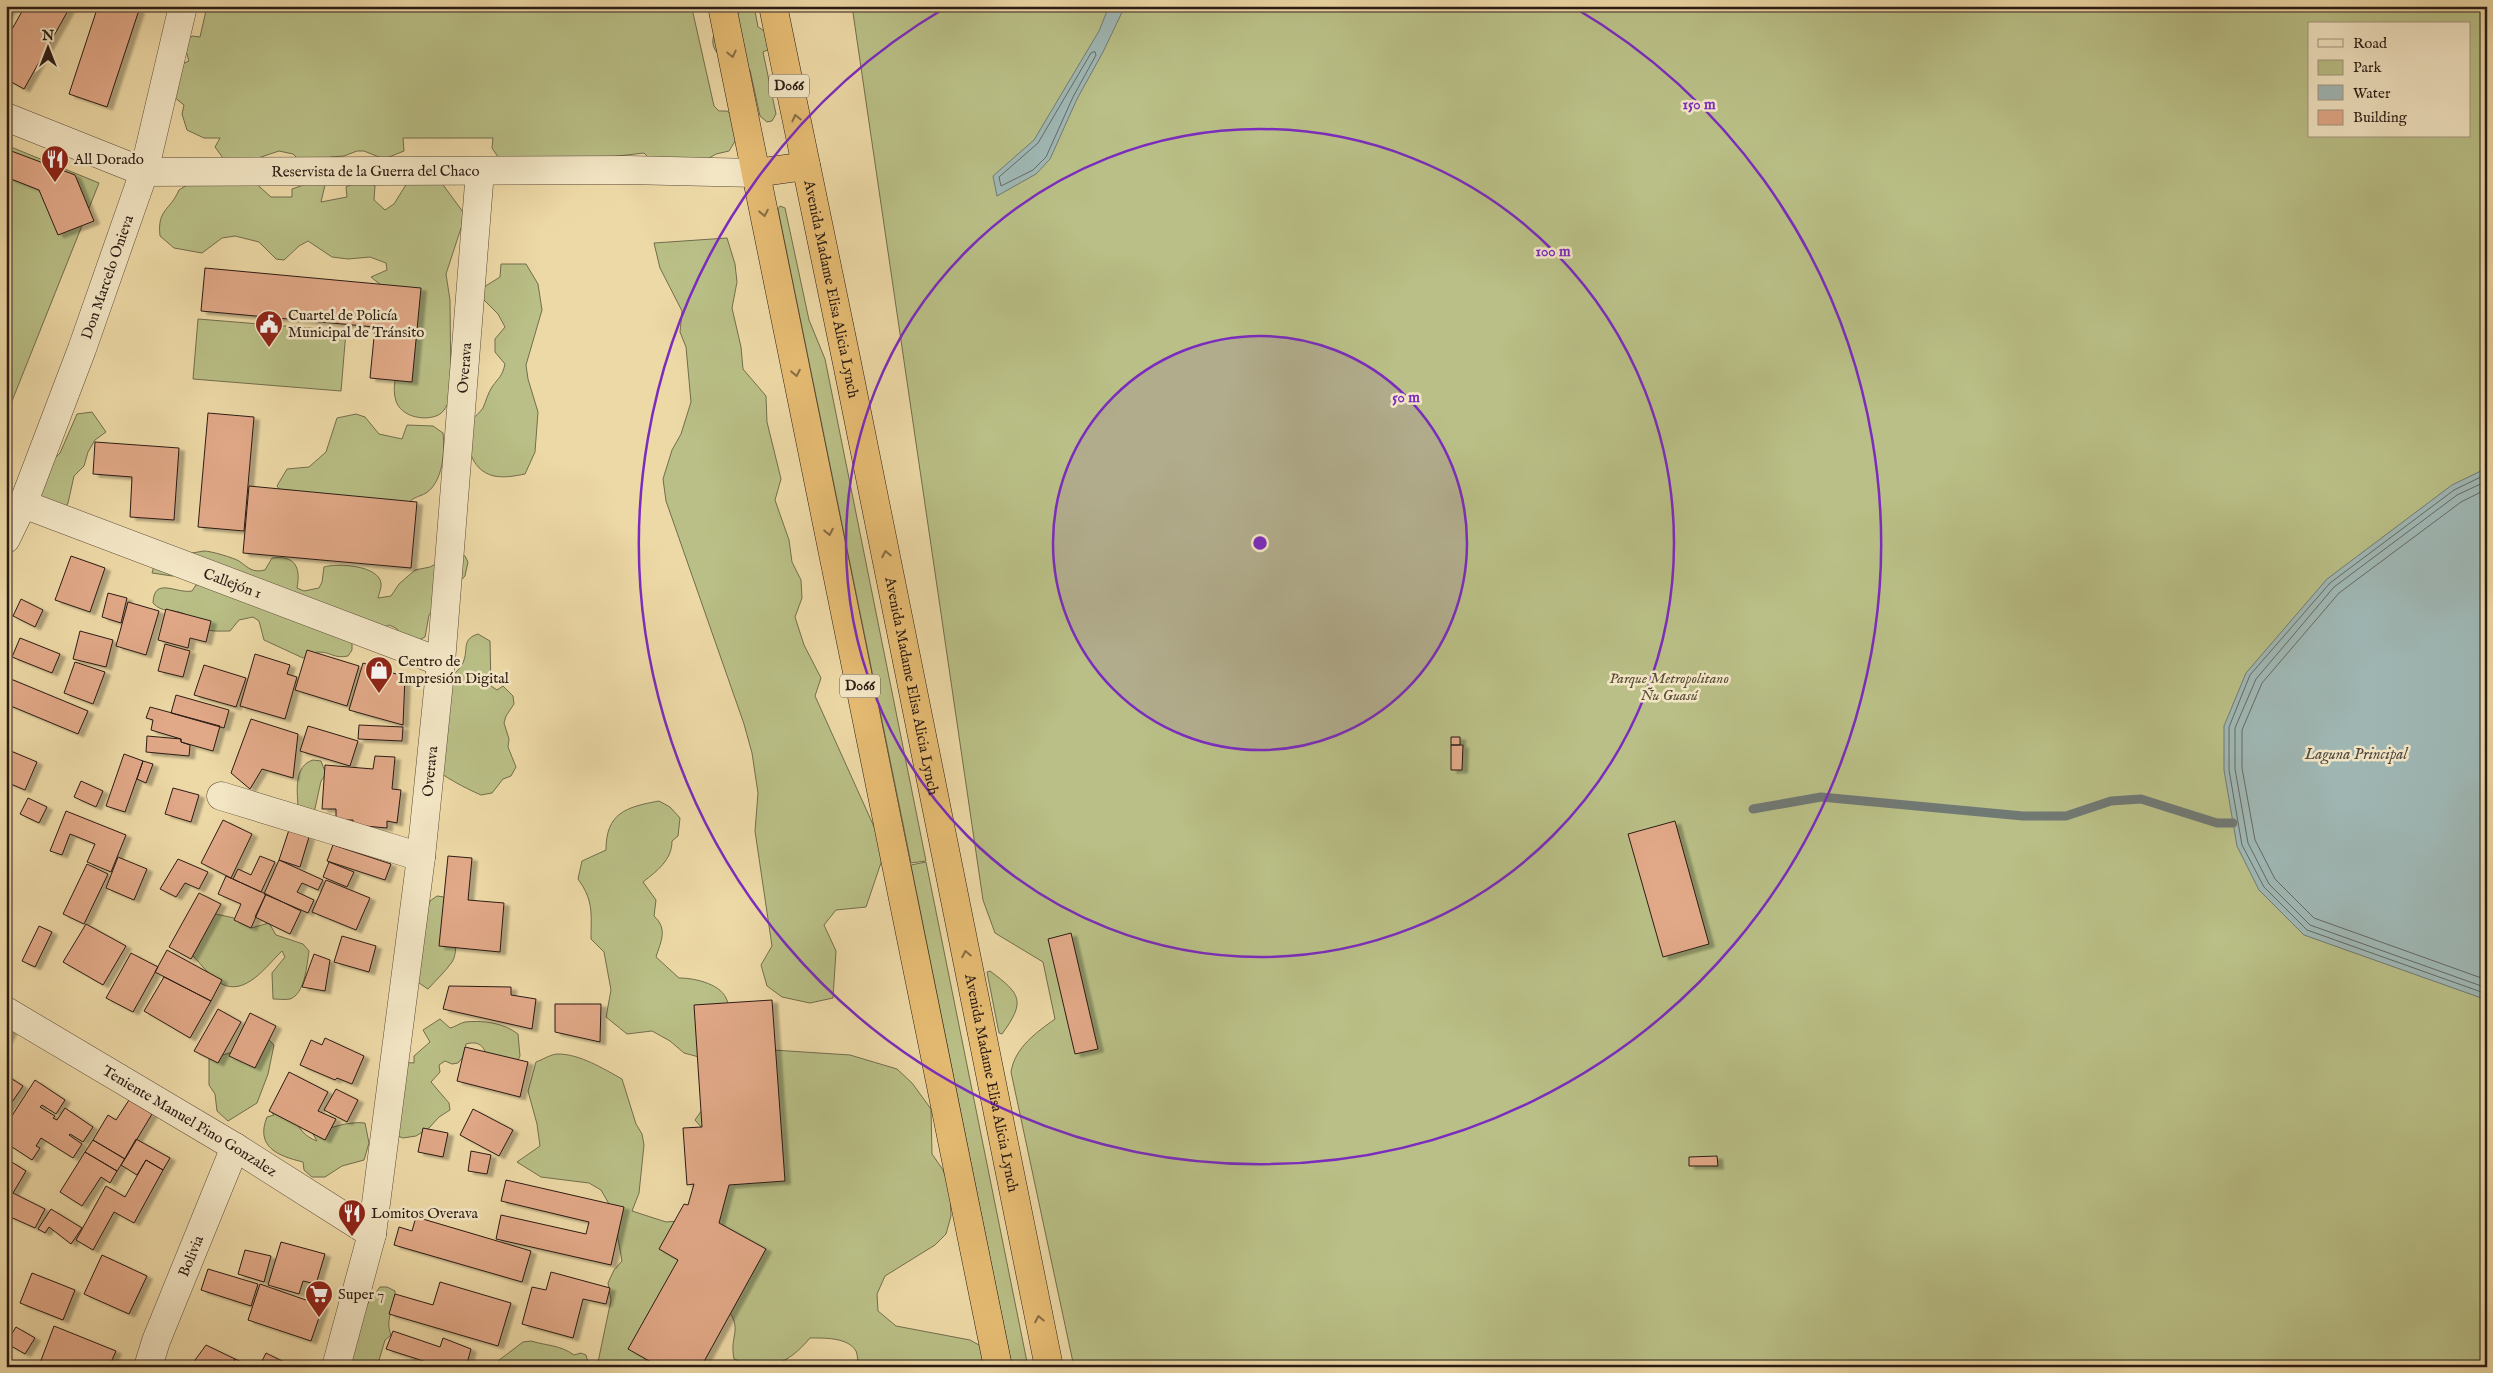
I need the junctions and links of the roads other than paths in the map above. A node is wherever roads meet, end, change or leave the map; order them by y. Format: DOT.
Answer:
graph roads {
  1 [pos="183,6"];
  2 [pos="722,6"];
  3 [pos="773,6"];
  4 [pos="6,117"];
  5 [pos="798,167"];
  6 [pos="480,171"];
  7 [pos="144,172"];
  8 [pos="756,173"];
  9 [pos="22,504"];
  10 [pos="6,539"];
  11 [pos="441,662"];
  12 [pos="221,796"];
  13 [pos="421,857"];
  14 [pos="6,1011"];
  15 [pos="235,1147"];
  16 [pos="372,1234"];
  17 [pos="148,1367"];
  18 [pos="336,1367"];
  19 [pos="998,1367"];
  20 [pos="1049,1367"];
  1 -- 7 [label="street, Don Marcelo Onieva"];
  2 -- 8 [label="highway, D066, one-way"];
  5 -- 3 [label="highway, Avenida Madame Elisa Alicia Lynch / D066, one-way"];
  4 -- 7 [label="street, Reservista de la Guerra del Chaco"];
  5 -- 8 [label="highway"];
  20 -- 5 [label="highway, Avenida Madame Elisa Alicia Lynch / D066, one-way"];
  6 -- 7 [label="street, Reservista de la Guerra del Chaco"];
  6 -- 8 [label="street, Reservista de la Guerra del Chaco"];
  6 -- 11 [label="street, Overava"];
  7 -- 9 [label="street, Don Marcelo Onieva"];
  8 -- 19 [label="highway, D066, one-way"];
  9 -- 10 [label="street, Don Marcelo Onieva"];
  9 -- 11 [label="street, Callejón 1"];
  11 -- 13 [label="street, Overava"];
  12 -- 13 [label="street"];
  13 -- 16 [label="street, Overava"];
  14 -- 15 [label="street, Teniente Manuel Pino Gonzalez"];
  15 -- 16 [label="street, Teniente Manuel Pino Gonzalez"];
  15 -- 17 [label="street, Bolivia"];
  16 -- 18 [label="street, Overava"];
}
